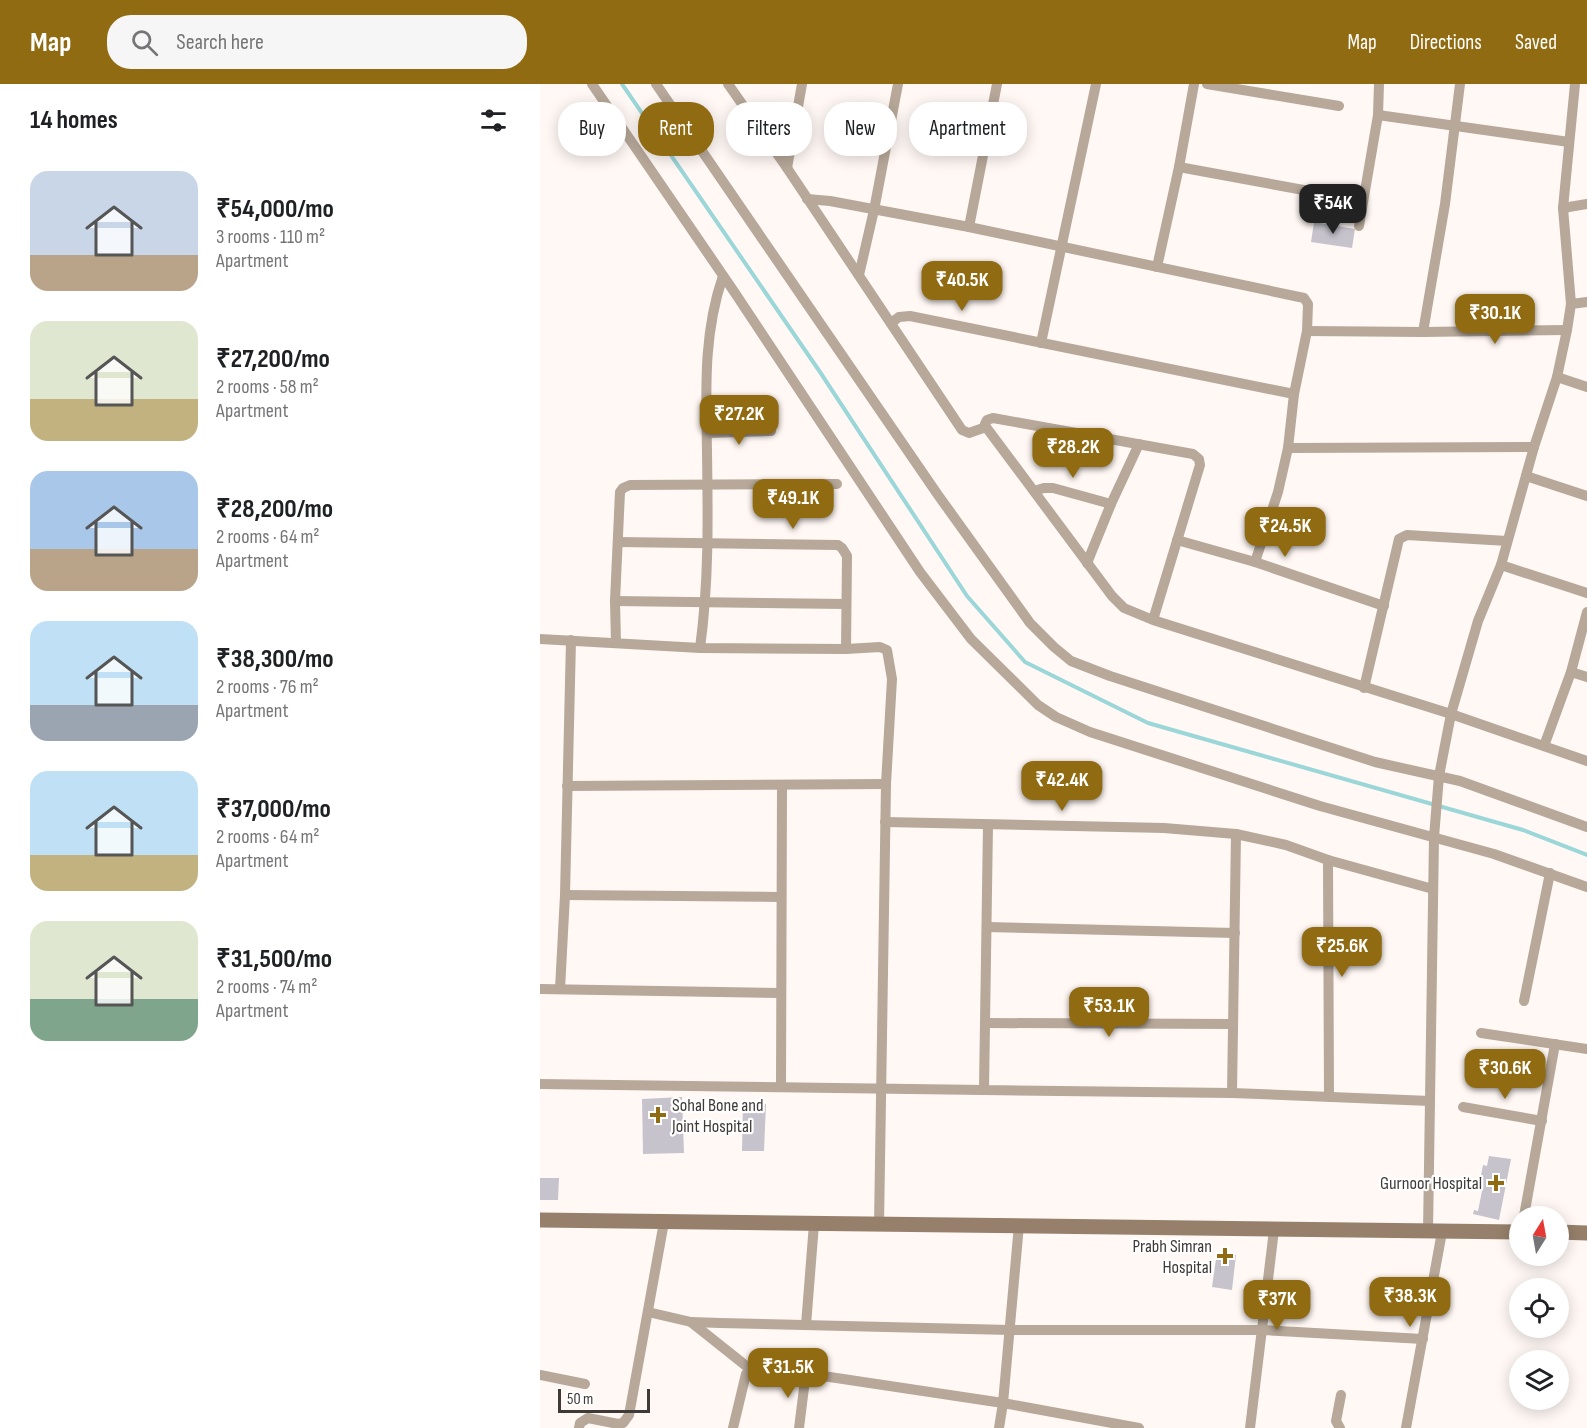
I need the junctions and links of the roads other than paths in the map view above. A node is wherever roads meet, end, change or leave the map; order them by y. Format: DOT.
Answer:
graph roads {
  1 [pos="592,84"];
  2 [pos="656,84"];
  3 [pos="728,84"];
  4 [pos="802,84"];
  5 [pos="898,84"];
  6 [pos="997,84"];
  7 [pos="1096,84"];
  8 [pos="1194,84"];
  9 [pos="1207,84"];
  10 [pos="1379,84"];
  11 [pos="1460,84"];
  12 [pos="1575,84"];
  13 [pos="1339,106"];
  14 [pos="1378,116"];
  15 [pos="1454,125"];
  16 [pos="1569,142"];
  17 [pos="1179,167"];
  18 [pos="788,168"];
  19 [pos="1309,191"];
  20 [pos="807,199"];
  21 [pos="1587,204"];
  22 [pos="1563,208"];
  23 [pos="874,210"];
  24 [pos="1359,226"];
  25 [pos="969,227"];
  26 [pos="1061,247"];
  27 [pos="1157,267"];
  28 [pos="859,275"];
  29 [pos="723,276"];
  30 [pos="1587,302"];
  31 [pos="1570,304"];
  32 [pos="891,323"];
  33 [pos="1567,330"];
  34 [pos="1307,331"];
  35 [pos="1423,332"];
  36 [pos="1041,343"];
  37 [pos="1557,377"];
  38 [pos="1587,387"];
  39 [pos="1294,394"];
  40 [pos="986,427"];
  41 [pos="771,431"];
  42 [pos="707,433"];
  43 [pos="1139,444"];
  44 [pos="1534,447"];
  45 [pos="1288,448"];
  46 [pos="1526,476"];
  47 [pos="837,484"];
  48 [pos="708,485"];
  49 [pos="1034,491"];
  50 [pos="1587,496"];
  51 [pos="1111,504"];
  52 [pos="1177,540"];
  53 [pos="1507,541"];
  54 [pos="618,542"];
  55 [pos="708,542"];
  56 [pos="1255,562"];
  57 [pos="1087,563"];
  58 [pos="1501,565"];
  59 [pos="1587,593"];
  60 [pos="615,601"];
  61 [pos="706,602"];
  62 [pos="846,604"];
  63 [pos="1384,606"];
  64 [pos="1587,612"];
  65 [pos="1153,620"];
  66 [pos="540,639"];
  67 [pos="571,640"];
  68 [pos="616,643"];
  69 [pos="700,648"];
  70 [pos="846,649"];
  71 [pos="1570,672"];
  72 [pos="1587,677"];
  73 [pos="1364,688"];
  74 [pos="1451,714"];
  75 [pos="1544,746"];
  76 [pos="1587,761"];
  77 [pos="1439,779"];
  78 [pos="886,784"];
  79 [pos="567,786"];
  80 [pos="782,786"];
  81 [pos="885,822"];
  82 [pos="988,825"];
  83 [pos="1587,827"];
  84 [pos="1434,833"];
  85 [pos="1236,834"];
  86 [pos="1328,860"];
  87 [pos="1550,873"];
  88 [pos="1587,887"];
  89 [pos="1433,889"];
  90 [pos="565,895"];
  91 [pos="780,897"];
  92 [pos="987,927"];
  93 [pos="1235,933"];
  94 [pos="540,989"];
  95 [pos="560,989"];
  96 [pos="780,993"];
  97 [pos="1524,1001"];
  98 [pos="986,1023"];
  99 [pos="1233,1024"];
  100 [pos="1480,1033"];
  101 [pos="1555,1044"];
  102 [pos="1587,1049"];
  103 [pos="540,1084"];
  104 [pos="781,1087"];
  105 [pos="882,1088"];
  106 [pos="984,1090"];
  107 [pos="1232,1093"];
  108 [pos="1329,1097"];
  109 [pos="1430,1101"];
  110 [pos="1463,1107"];
  111 [pos="1542,1120"];
  112 [pos="1526,1206"];
  113 [pos="540,1220"];
  114 [pos="664,1222"];
  115 [pos="814,1224"];
  116 [pos="879,1225"];
  117 [pos="1018,1225"];
  118 [pos="1274,1230"];
  119 [pos="1435,1232"];
  120 [pos="1509,1232"];
  121 [pos="1569,1232"];
  122 [pos="1587,1233"];
  123 [pos="648,1312"];
  124 [pos="691,1322"];
  125 [pos="806,1325"];
  126 [pos="1010,1330"];
  127 [pos="1263,1330"];
  128 [pos="1423,1339"];
  129 [pos="750,1369"];
  130 [pos="806,1372"];
  131 [pos="540,1375"];
  132 [pos="585,1384"];
  133 [pos="1341,1395"];
  134 [pos="1003,1403"];
  135 [pos="579,1428"];
  136 [pos="733,1428"];
  137 [pos="799,1428"];
  138 [pos="999,1428"];
  139 [pos="1138,1428"];
  140 [pos="1250,1428"];
  141 [pos="1340,1428"];
  142 [pos="1406,1428"];
  1 -- 29 [label="street"];
  2 -- 77 [label="street"];
  3 -- 18 [label="street"];
  4 -- 18 [label="street"];
  5 -- 23 [label="street"];
  6 -- 25 [label="street"];
  7 -- 26 [label="street"];
  8 -- 17 [label="street"];
  9 -- 13 [label="street"];
  10 -- 14 [label="street"];
  11 -- 15 [label="street"];
  12 -- 16 [label="street"];
  14 -- 15 [label="street"];
  14 -- 24 [label="street"];
  15 -- 16 [label="street"];
  15 -- 35 [label="street"];
  16 -- 22 [label="street"];
  17 -- 19 [label="street"];
  17 -- 27 [label="street"];
  18 -- 20 [label="street"];
  20 -- 23 [label="street"];
  20 -- 28 [label="street"];
  21 -- 22 [label="street"];
  22 -- 31 [label="street"];
  23 -- 25 [label="street"];
  23 -- 28 [label="street"];
  25 -- 26 [label="street"];
  26 -- 27 [label="street"];
  26 -- 36 [label="street"];
  27 -- 34 [label="street"];
  28 -- 32 [label="street"];
  29 -- 42 [label="street"];
  29 -- 84 [label="street"];
  30 -- 31 [label="street"];
  31 -- 33 [label="street"];
  32 -- 36 [label="street"];
  32 -- 40 [label="street"];
  33 -- 35 [label="street"];
  33 -- 37 [label="street"];
  34 -- 35 [label="street"];
  34 -- 39 [label="street"];
  36 -- 39 [label="street"];
  37 -- 38 [label="street"];
  37 -- 44 [label="street"];
  39 -- 45 [label="street"];
  40 -- 43 [label="street"];
  40 -- 49 [label="street"];
  41 -- 42 [label="street"];
  42 -- 48 [label="street"];
  43 -- 51 [label="street"];
  43 -- 52 [label="street"];
  44 -- 45 [label="street"];
  44 -- 46 [label="street"];
  45 -- 56 [label="street"];
  46 -- 50 [label="street"];
  46 -- 53 [label="street"];
  47 -- 48 [label="street"];
  48 -- 54 [label="street"];
  48 -- 55 [label="street"];
  49 -- 51 [label="street"];
  49 -- 57 [label="street"];
  51 -- 57 [label="street"];
  52 -- 56 [label="street"];
  52 -- 65 [label="street"];
  53 -- 58 [label="street"];
  53 -- 63 [label="street"];
  54 -- 55 [label="street"];
  54 -- 60 [label="street"];
  55 -- 61 [label="street"];
  55 -- 62 [label="street"];
  56 -- 63 [label="street"];
  57 -- 65 [label="street"];
  58 -- 59 [label="street"];
  58 -- 74 [label="street"];
  60 -- 61 [label="street"];
  60 -- 68 [label="street"];
  61 -- 62 [label="street"];
  61 -- 69 [label="street"];
  62 -- 70 [label="street"];
  63 -- 73 [label="street"];
  64 -- 71 [label="street"];
  65 -- 73 [label="street"];
  66 -- 67 [label="street"];
  67 -- 68 [label="street"];
  67 -- 79 [label="street"];
  68 -- 69 [label="street"];
  69 -- 70 [label="street"];
  70 -- 78 [label="street"];
  71 -- 72 [label="street"];
  71 -- 75 [label="street"];
  73 -- 74 [label="street"];
  74 -- 75 [label="street"];
  74 -- 77 [label="street"];
  75 -- 76 [label="street"];
  77 -- 83 [label="street"];
  77 -- 84 [label="street"];
  78 -- 80 [label="street"];
  78 -- 81 [label="street"];
  79 -- 80 [label="street"];
  79 -- 90 [label="street"];
  80 -- 91 [label="street"];
  81 -- 82 [label="street"];
  81 -- 105 [label="street"];
  82 -- 85 [label="street"];
  82 -- 92 [label="street"];
  84 -- 87 [label="street"];
  84 -- 89 [label="street"];
  85 -- 86 [label="street"];
  85 -- 93 [label="street"];
  86 -- 89 [label="street"];
  86 -- 108 [label="street"];
  87 -- 88 [label="street"];
  87 -- 97 [label="street"];
  89 -- 109 [label="street"];
  90 -- 91 [label="street"];
  90 -- 95 [label="street"];
  91 -- 96 [label="street"];
  92 -- 93 [label="street"];
  92 -- 98 [label="street"];
  93 -- 99 [label="street"];
  94 -- 95 [label="street"];
  95 -- 96 [label="street"];
  96 -- 104 [label="street"];
  98 -- 99 [label="street"];
  98 -- 106 [label="street"];
  99 -- 107 [label="street"];
  100 -- 101 [label="street"];
  101 -- 102 [label="street"];
  101 -- 111 [label="street"];
  103 -- 104 [label="street"];
  104 -- 105 [label="street"];
  105 -- 106 [label="street"];
  105 -- 116 [label="street"];
  106 -- 107 [label="street"];
  107 -- 108 [label="street"];
  108 -- 109 [label="street"];
  109 -- 119 [label="street"];
  110 -- 111 [label="street"];
  111 -- 112 [label="street"];
  113 -- 114 [label="main road"];
  114 -- 115 [label="main road"];
  114 -- 123 [label="street"];
  115 -- 116 [label="main road"];
  115 -- 125 [label="street"];
  116 -- 117 [label="main road"];
  117 -- 118 [label="main road"];
  117 -- 126 [label="street"];
  118 -- 119 [label="main road"];
  118 -- 127 [label="street"];
  119 -- 120 [label="main road"];
  119 -- 128 [label="street"];
  121 -- 122 [label="main road"];
  123 -- 124 [label="street"];
  123 -- 135 [label="street"];
  124 -- 125 [label="street"];
  124 -- 129 [label="street"];
  125 -- 126 [label="street"];
  126 -- 127 [label="street"];
  126 -- 134 [label="street"];
  127 -- 128 [label="street"];
  127 -- 140 [label="street"];
  128 -- 142 [label="street"];
  129 -- 130 [label="street"];
  129 -- 136 [label="street"];
  130 -- 134 [label="street"];
  130 -- 137 [label="street"];
  131 -- 132 [label="street"];
  133 -- 141 [label="street"];
  134 -- 138 [label="street"];
  134 -- 139 [label="street"];
}
